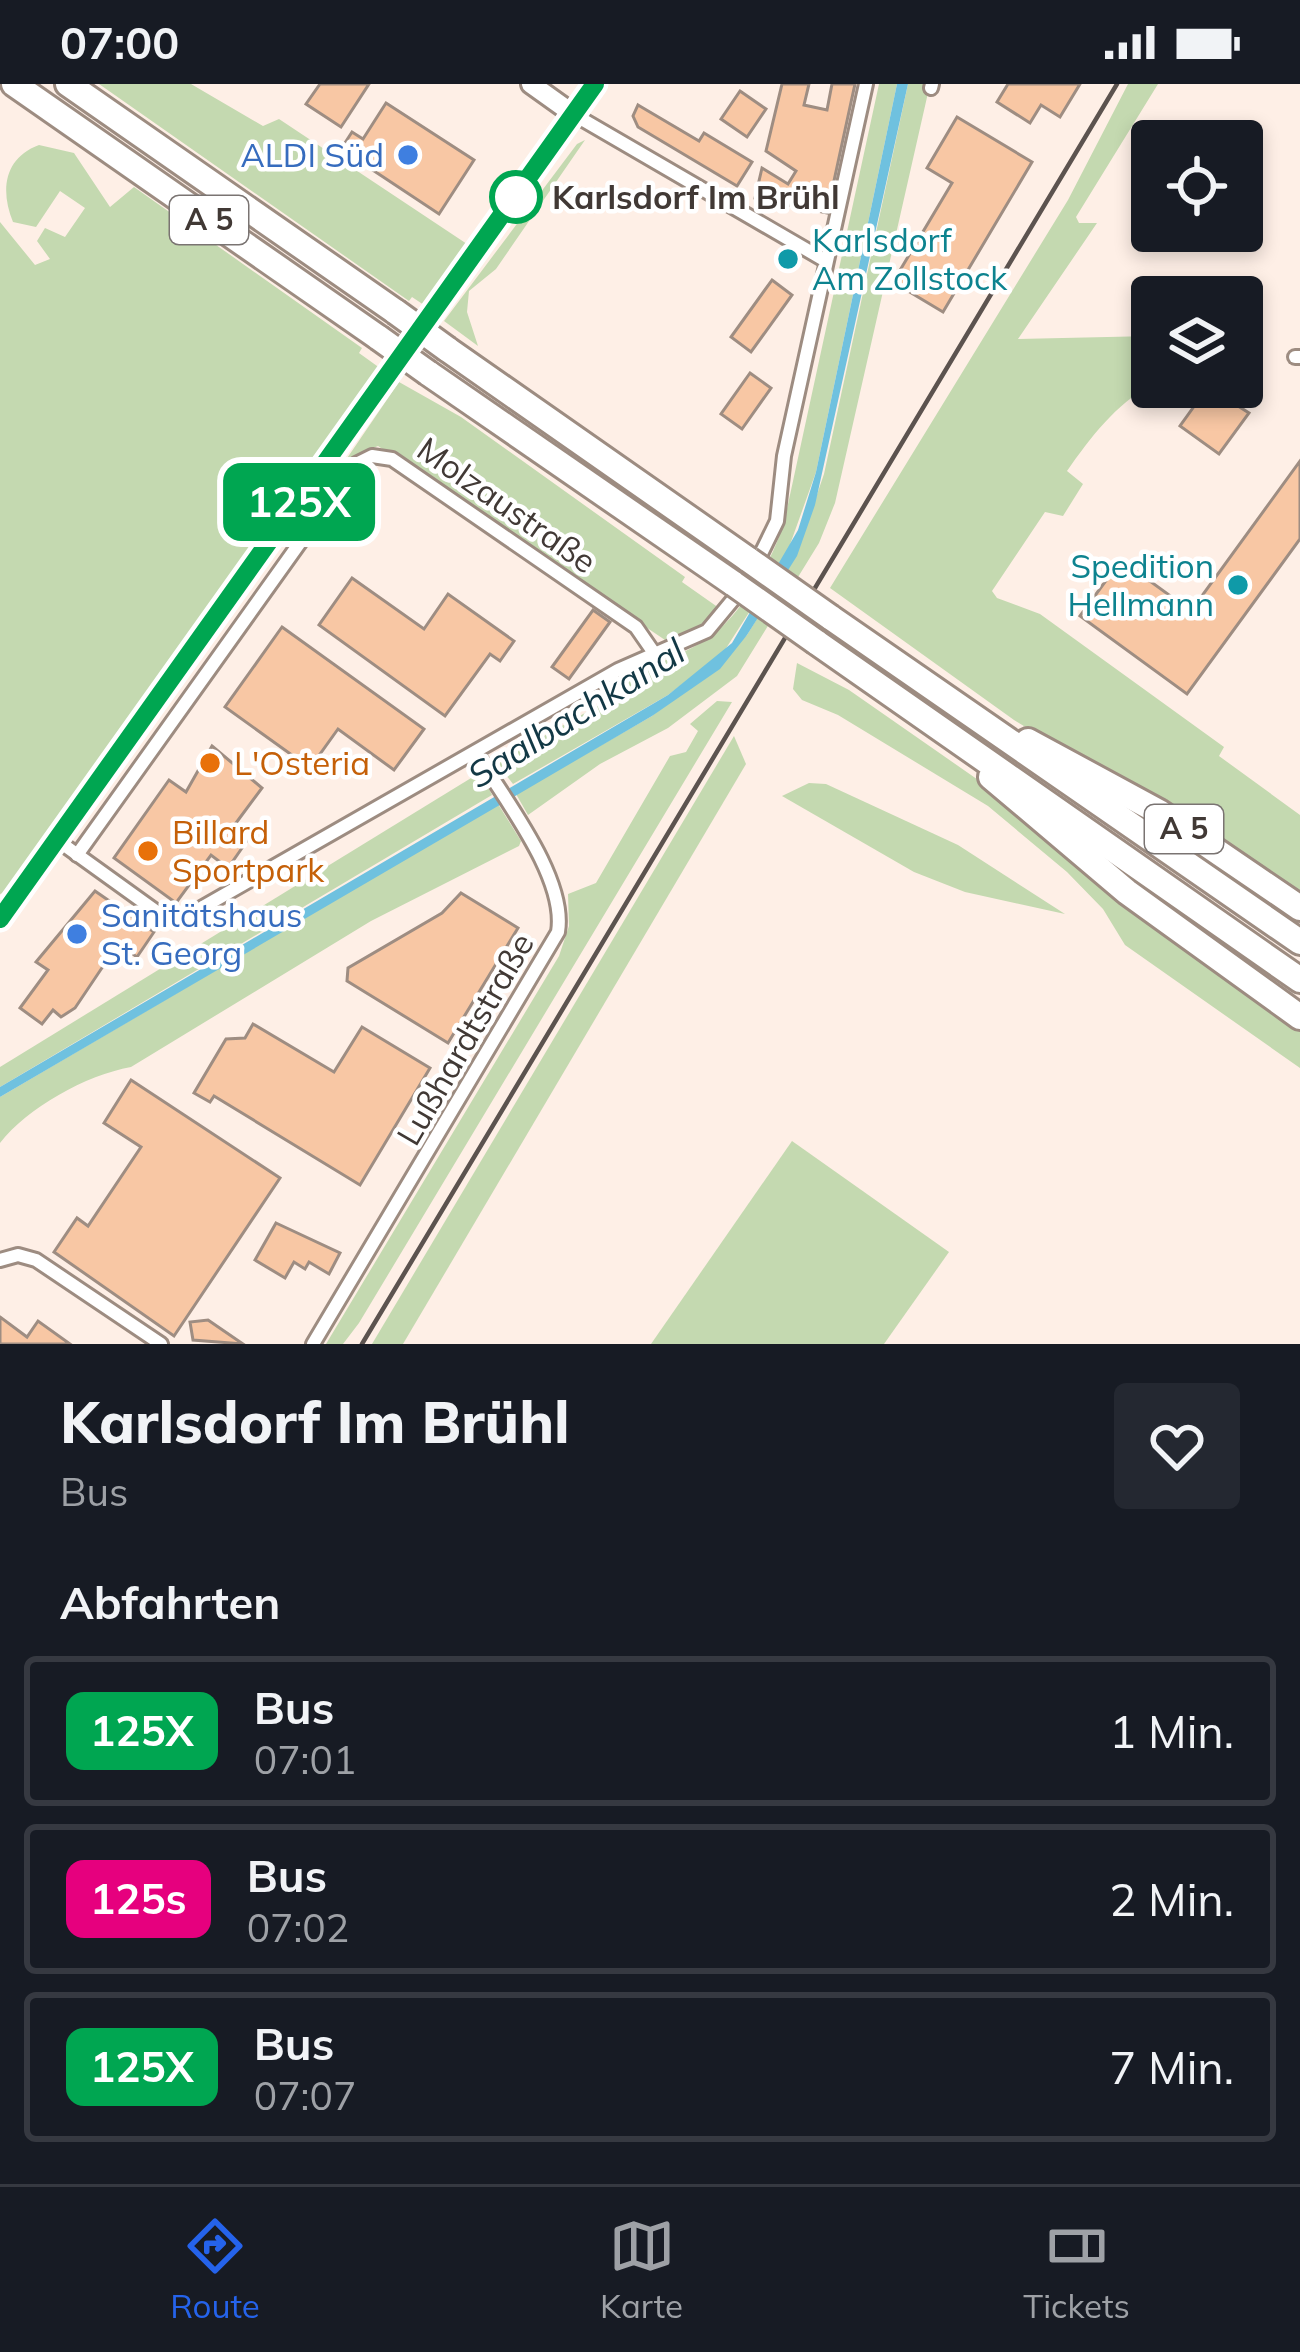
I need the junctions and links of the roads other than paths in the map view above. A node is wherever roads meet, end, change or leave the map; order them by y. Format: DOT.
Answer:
graph roads {
  1 [pos="14,84"];
  2 [pos="68,84"];
  3 [pos="531,84"];
  4 [pos="595,84"];
  5 [pos="866,84"];
  6 [pos="573,114"];
  7 [pos="826,261"];
  8 [pos="743,575"];
  9 [pos="654,653"];
  10 [pos="971,716"];
  11 [pos="957,740"];
  12 [pos="477,754"];
  13 [pos="57,840"];
  14 [pos="77,855"];
  15 [pos="1300,908"];
  16 [pos="0,919"];
  17 [pos="1300,941"];
  18 [pos="1300,980"];
  19 [pos="1300,1017"];
  20 [pos="0,1260"];
  21 [pos="161,1344"];
  22 [pos="313,1344"];
  1 -- 8 [label="highway, A 5, bridge"];
  2 -- 8 [label="highway, A 5, bridge"];
  3 -- 6 [label="street"];
  4 -- 6 [label="street"];
  5 -- 7 [label="street"];
  6 -- 7 [label="street"];
  6 -- 13 [label="street"];
  7 -- 8 [label="street"];
  8 -- 9 [label="street"];
  8 -- 10 [label="highway, A 5, bridge"];
  8 -- 11 [label="highway, A 5, bridge"];
  9 -- 12 [label="street"];
  9 -- 14 [label="street, Molzaustraße"];
  10 -- 15 [label="highway, A 5"];
  10 -- 17 [label="highway, A 5"];
  11 -- 18 [label="highway, A 5"];
  11 -- 19 [label="highway"];
  12 -- 14 [label="street"];
  12 -- 22 [label="street, Lußhardtstraße"];
  13 -- 14 [label="street"];
  13 -- 16 [label="street"];
  20 -- 21 [label="street"];
}
